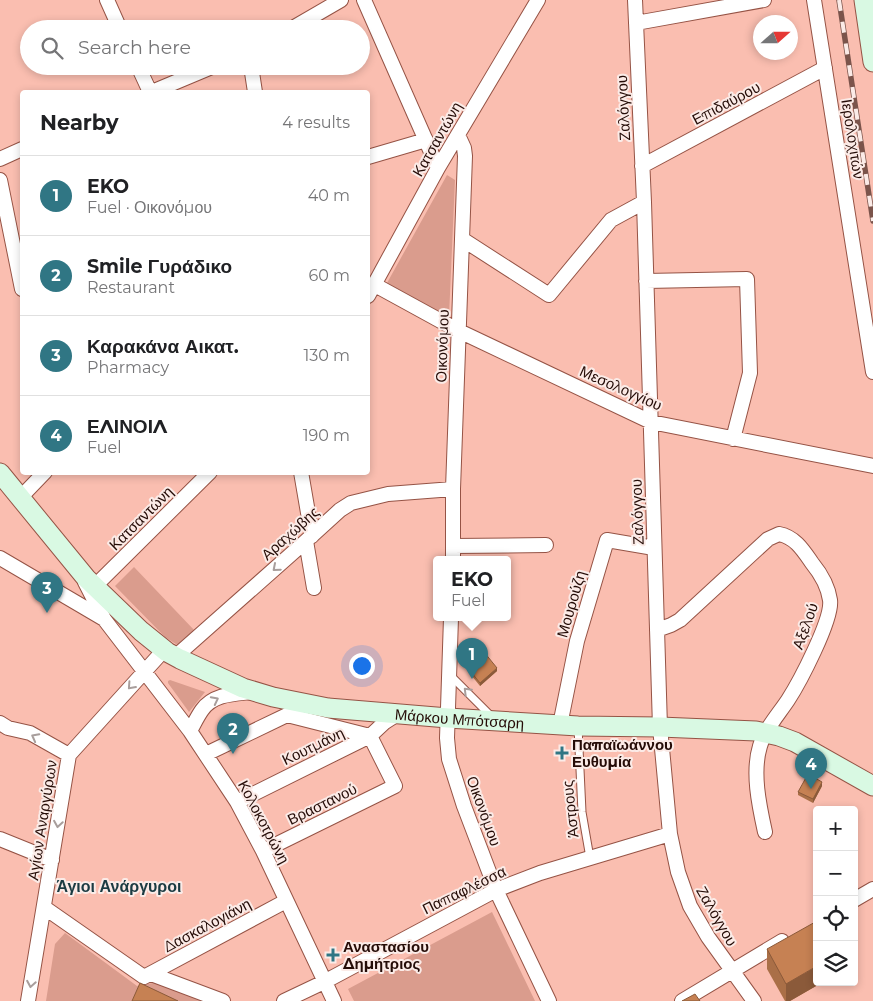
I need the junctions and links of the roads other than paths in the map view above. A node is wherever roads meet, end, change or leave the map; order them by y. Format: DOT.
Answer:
graph roads {
  1 [pos="107,0"];
  2 [pos="341,0"];
  3 [pos="364,0"];
  4 [pos="538,0"];
  5 [pos="635,0"];
  6 [pos="764,0"];
  7 [pos="814,0"];
  8 [pos="864,0"];
  9 [pos="706,6"];
  10 [pos="116,20"];
  11 [pos="307,20"];
  12 [pos="636,23"];
  13 [pos="873,62"];
  14 [pos="825,68"];
  15 [pos="142,75"];
  16 [pos="192,75"];
  17 [pos="252,75"];
  18 [pos="150,90"];
  19 [pos="156,90"];
  20 [pos="255,90"];
  21 [pos="458,135"];
  22 [pos="426,140"];
  23 [pos="20,150"];
  24 [pos="370,156"];
  25 [pos="0,159"];
  26 [pos="642,166"];
  27 [pos="438,168"];
  28 [pos="0,180"];
  29 [pos="644,202"];
  30 [pos="462,239"];
  31 [pos="20,279"];
  32 [pos="646,281"];
  33 [pos="371,290"];
  34 [pos="458,331"];
  35 [pos="873,372"];
  36 [pos="651,422"];
  37 [pos="733,439"];
  38 [pos="873,466"];
  39 [pos="0,473"];
  40 [pos="42,475"];
  41 [pos="207,475"];
  42 [pos="301,475"];
  43 [pos="453,490"];
  44 [pos="20,498"];
  45 [pos="309,538"];
  46 [pos="546,545"];
  47 [pos="453,546"];
  48 [pos="654,548"];
  49 [pos="453,556"];
  50 [pos="0,558"];
  51 [pos="76,567"];
  52 [pos="94,587"];
  53 [pos="314,588"];
  54 [pos="104,619"];
  55 [pos="451,621"];
  56 [pos="657,630"];
  57 [pos="170,654"];
  58 [pos="144,671"];
  59 [pos="449,674"];
  60 [pos="254,692"];
  61 [pos="399,713"];
  62 [pos="448,718"];
  63 [pos="497,722"];
  64 [pos="0,723"];
  65 [pos="560,725"];
  66 [pos="578,726"];
  67 [pos="660,727"];
  68 [pos="190,731"];
  69 [pos="766,732"];
  70 [pos="370,736"];
  71 [pos="206,754"];
  72 [pos="69,755"];
  73 [pos="873,786"];
  74 [pos="237,802"];
  75 [pos="765,832"];
  76 [pos="670,834"];
  77 [pos="0,839"];
  78 [pos="263,852"];
  79 [pos="590,858"];
  80 [pos="52,860"];
  81 [pos="496,890"];
  82 [pos="873,890"];
  83 [pos="858,898"];
  84 [pos="286,901"];
  85 [pos="45,908"];
  86 [pos="791,936"];
  87 [pos="731,970"];
  88 [pos="148,976"];
  89 [pos="324,982"];
  90 [pos="28,1001"];
  91 [pos="222,1001"];
  92 [pos="284,1001"];
  93 [pos="334,1001"];
  94 [pos="549,1001"];
  95 [pos="682,1001"];
  96 [pos="754,1001"];
  1 -- 10 [label="street"];
  2 -- 11 [label="street"];
  3 -- 22 [label="street"];
  4 -- 21 [label="street, Κατσαντώνη"];
  5 -- 12 [label="street, Ζαλόγγου"];
  6 -- 9 [label="street"];
  7 -- 14 [label="street, Ιερολοχιτών"];
  8 -- 13 [label="street"];
  9 -- 12 [label="street"];
  12 -- 26 [label="street, Ζαλόγγου"];
  14 -- 26 [label="street, Επιδαύρου"];
  14 -- 35 [label="street, Ιερολοχιτών"];
  15 -- 18 [label="street"];
  16 -- 19 [label="street"];
  17 -- 20 [label="street"];
  21 -- 27 [label="street, Κατσαντώνη"];
  21 -- 30 [label="street, Οικονόμου"];
  22 -- 24 [label="street"];
  22 -- 27 [label="street"];
  23 -- 25 [label="street"];
  26 -- 29 [label="street, Ζαλόγγου"];
  27 -- 33 [label="street, Κατσαντώνη"];
  28 -- 31 [label="street"];
  29 -- 30 [label="street"];
  29 -- 32 [label="street, Ζαλόγγου"];
  30 -- 34 [label="street, Οικονόμου"];
  32 -- 36 [label="street, Ζαλόγγου"];
  32 -- 37 [label="street"];
  33 -- 34 [label="street, Μεσολογγίου"];
  34 -- 36 [label="street, Μεσολογγίου"];
  34 -- 43 [label="street, Οικονόμου"];
  36 -- 37 [label="street, Μεσολογγίου"];
  36 -- 48 [label="street, Ζαλόγγου"];
  37 -- 38 [label="street, Μεσολογγίου"];
  39 -- 44 [label="street, Μάρκου Μπότσαρη"];
  40 -- 44 [label="street"];
  41 -- 52 [label="street, Κατσαντώνη"];
  42 -- 45 [label="street"];
  43 -- 45 [label="street, Αραχώβης"];
  43 -- 47 [label="street, Οικονόμου"];
  44 -- 51 [label="street, Μάρκου Μπότσαρη"];
  45 -- 53 [label="street"];
  45 -- 57 [label="street, Αραχώβης, one-way"];
  46 -- 47 [label="street"];
  47 -- 49 [label="street, Οικονόμου"];
  48 -- 56 [label="street, Ζαλόγγου"];
  48 -- 65 [label="street, Μουρούζη"];
  50 -- 54 [label="street"];
  51 -- 52 [label="street, Μάρκου Μπότσαρη"];
  51 -- 54 [label="street, Μάρκου Μπότσαρη"];
  52 -- 57 [label="street, Μάρκου Μπότσαρη"];
  54 -- 58 [label="street, Μάρκου Μπότσαρη"];
  55 -- 59 [label="street, Οικονόμου"];
  56 -- 67 [label="street, Ζαλόγγου"];
  56 -- 69 [label="street, Αξελού"];
  57 -- 58 [label="street, Αγίων Αναργύρων"];
  57 -- 60 [label="street, Μάρκου Μπότσαρη"];
  58 -- 68 [label="street, Κολοκοτρώνη"];
  58 -- 72 [label="street, Αγίων Αναργύρων, one-way"];
  59 -- 62 [label="street, Οικονόμου"];
  63 -- 59 [label="lane, one-way"];
  60 -- 61 [label="street, Μάρκου Μπότσαρη"];
  68 -- 60 [label="street, one-way"];
  61 -- 62 [label="street, Μάρκου Μπότσαρη"];
  61 -- 70 [label="street, Κουτμάνη"];
  62 -- 63 [label="street, Μάρκου Μπότσαρη"];
  62 -- 81 [label="street, Οικονόμου"];
  63 -- 65 [label="street, Μάρκου Μπότσαρη"];
  72 -- 64 [label="street, one-way"];
  65 -- 66 [label="street, Μάρκου Μπότσαρη"];
  66 -- 67 [label="street, Μάρκου Μπότσαρη"];
  66 -- 79 [label="lane, Άστρους"];
  67 -- 69 [label="street, Μάρκου Μπότσαρη"];
  67 -- 76 [label="street, Ζαλόγγου"];
  68 -- 71 [label="street, Κολοκοτρώνη"];
  69 -- 73 [label="street, Μάρκου Μπότσαρη"];
  69 -- 75 [label="street, Αξελού"];
  70 -- 71 [label="street"];
  70 -- 74 [label="street, Κουτμάνη"];
  70 -- 78 [label="street, Βραστανού"];
  71 -- 74 [label="street, Κολοκοτρώνη"];
  72 -- 80 [label="street, Αγίων Αναργύρων, one-way"];
  74 -- 78 [label="street, Κολοκοτρώνη"];
  76 -- 79 [label="street, Παπαφλέσσα"];
  76 -- 87 [label="street, Ζαλόγγου"];
  77 -- 80 [label="street"];
  78 -- 84 [label="street, Κολοκοτρώνη"];
  79 -- 81 [label="street, Παπαφλέσσα"];
  80 -- 85 [label="street, Αγίων Αναργύρων"];
  81 -- 89 [label="street, Παπαφλέσσα"];
  81 -- 94 [label="street, Οικονόμου"];
  82 -- 83 [label="street"];
  84 -- 88 [label="street, Δασκαλογιάνη"];
  84 -- 89 [label="street, Κολοκοτρώνη"];
  85 -- 88 [label="street"];
  85 -- 90 [label="street, Αγίων Αναργύρων, one-way"];
  86 -- 87 [label="street"];
  87 -- 95 [label="street"];
  87 -- 96 [label="street, Ζαλόγγου"];
  88 -- 91 [label="street"];
  89 -- 92 [label="street, Παπαφλέσσα"];
  89 -- 93 [label="street, Κολοκοτρώνη"];
}
